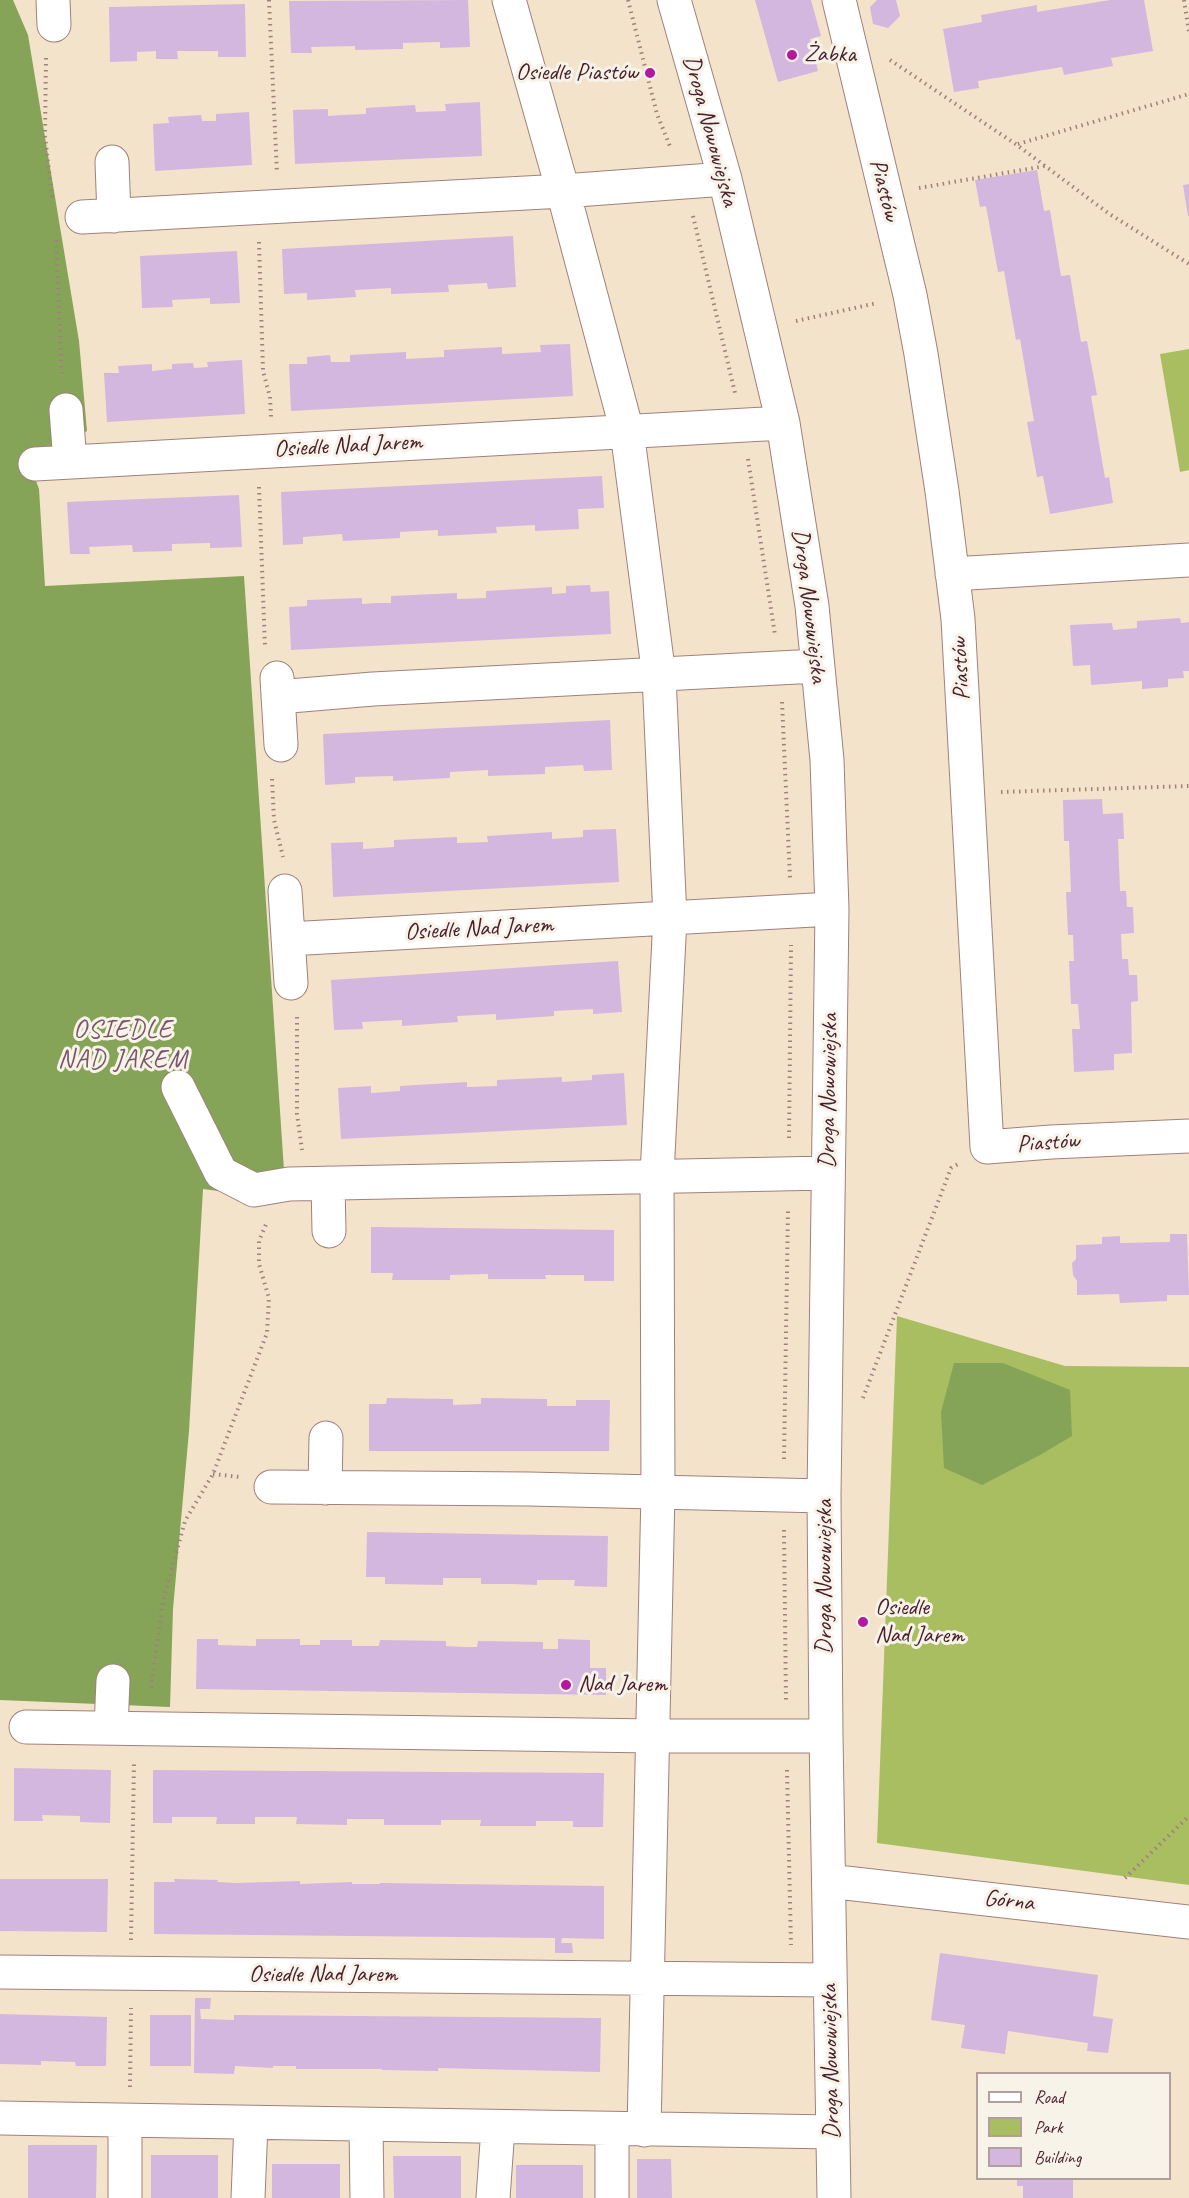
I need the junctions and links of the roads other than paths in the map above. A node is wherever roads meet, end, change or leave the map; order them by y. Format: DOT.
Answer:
graph roads {
  1 [pos="509,0"];
  2 [pos="674,0"];
  3 [pos="842,15"];
  4 [pos="112,162"];
  5 [pos="725,179"];
  6 [pos="563,191"];
  7 [pos="114,216"];
  8 [pos="82,217"];
  9 [pos="66,410"];
  10 [pos="783,423"];
  11 [pos="627,431"];
  12 [pos="70,462"];
  13 [pos="35,464"];
  14 [pos="1189,560"];
  15 [pos="952,574"];
  16 [pos="817,666"];
  17 [pos="658,676"];
  18 [pos="281,745"];
  19 [pos="285,891"];
  20 [pos="832,909"];
  21 [pos="670,918"];
  22 [pos="288,939"];
  23 [pos="291,983"];
  24 [pos="178,1087"];
  25 [pos="1189,1136"];
  26 [pos="828,1173"];
  27 [pos="657,1175"];
  28 [pos="307,1184"];
  29 [pos="329,1230"];
  30 [pos="326,1438"];
  31 [pos="271,1487"];
  32 [pos="325,1488"];
  33 [pos="658,1491"];
  34 [pos="824,1496"];
  35 [pos="113,1681"];
  36 [pos="26,1727"];
  37 [pos="126,1728"];
  38 [pos="654,1736"];
  39 [pos="826,1736"];
  40 [pos="829,1884"];
  41 [pos="1189,1922"];
  42 [pos="0,1972"];
  43 [pos="646,1979"];
  44 [pos="830,1980"];
  45 [pos="0,2118"];
  46 [pos="127,2121"];
  47 [pos="251,2123"];
  48 [pos="366,2125"];
  49 [pos="0,2127"];
  50 [pos="498,2128"];
  51 [pos="612,2130"];
  52 [pos="644,2130"];
  53 [pos="833,2133"];
  54 [pos="125,2198"];
  55 [pos="248,2198"];
  56 [pos="367,2198"];
  57 [pos="493,2198"];
  58 [pos="612,2198"];
  59 [pos="834,2198"];
  1 -- 6 [label="street"];
  2 -- 5 [label="street, Droga Nowowiejska"];
  3 -- 15 [label="street, Piastów"];
  4 -- 7 [label="street"];
  5 -- 6 [label="street"];
  5 -- 10 [label="street, Droga Nowowiejska"];
  6 -- 7 [label="street"];
  6 -- 11 [label="street"];
  7 -- 8 [label="street"];
  9 -- 12 [label="street"];
  10 -- 11 [label="street, Osiedle Nad Jarem"];
  10 -- 16 [label="street, Droga Nowowiejska"];
  11 -- 12 [label="street, Osiedle Nad Jarem"];
  11 -- 17 [label="street"];
  12 -- 13 [label="street, Osiedle Nad Jarem"];
  14 -- 15 [label="street"];
  15 -- 25 [label="street, Piastów"];
  16 -- 17 [label="street"];
  16 -- 20 [label="street, Droga Nowowiejska"];
  17 -- 18 [label="street"];
  17 -- 21 [label="street"];
  19 -- 22 [label="street"];
  20 -- 21 [label="street, Osiedle Nad Jarem"];
  20 -- 26 [label="street, Droga Nowowiejska"];
  21 -- 22 [label="street, Osiedle Nad Jarem"];
  21 -- 27 [label="street"];
  22 -- 23 [label="street"];
  24 -- 28 [label="street"];
  26 -- 27 [label="street"];
  26 -- 34 [label="street, Droga Nowowiejska"];
  27 -- 28 [label="street"];
  27 -- 33 [label="street"];
  28 -- 29 [label="street"];
  30 -- 32 [label="street"];
  31 -- 32 [label="street"];
  32 -- 33 [label="street"];
  33 -- 34 [label="street"];
  33 -- 38 [label="street"];
  34 -- 39 [label="street, Droga Nowowiejska"];
  35 -- 37 [label="street"];
  36 -- 37 [label="street"];
  37 -- 38 [label="street"];
  38 -- 39 [label="street"];
  38 -- 43 [label="street"];
  39 -- 40 [label="street, Droga Nowowiejska"];
  40 -- 41 [label="street, Górna"];
  40 -- 44 [label="street, Droga Nowowiejska"];
  42 -- 43 [label="street, Osiedle Nad Jarem"];
  43 -- 44 [label="street, Osiedle Nad Jarem"];
  43 -- 52 [label="street"];
  44 -- 53 [label="street, Droga Nowowiejska"];
  45 -- 46 [label="street"];
  45 -- 49 [label="street"];
  46 -- 47 [label="street"];
  46 -- 54 [label="street"];
  47 -- 48 [label="street"];
  47 -- 55 [label="street"];
  48 -- 50 [label="street"];
  48 -- 56 [label="street"];
  50 -- 51 [label="street"];
  50 -- 57 [label="street"];
  51 -- 52 [label="street"];
  51 -- 58 [label="street"];
  52 -- 53 [label="street"];
  53 -- 59 [label="street, Droga Nowowiejska"];
}
